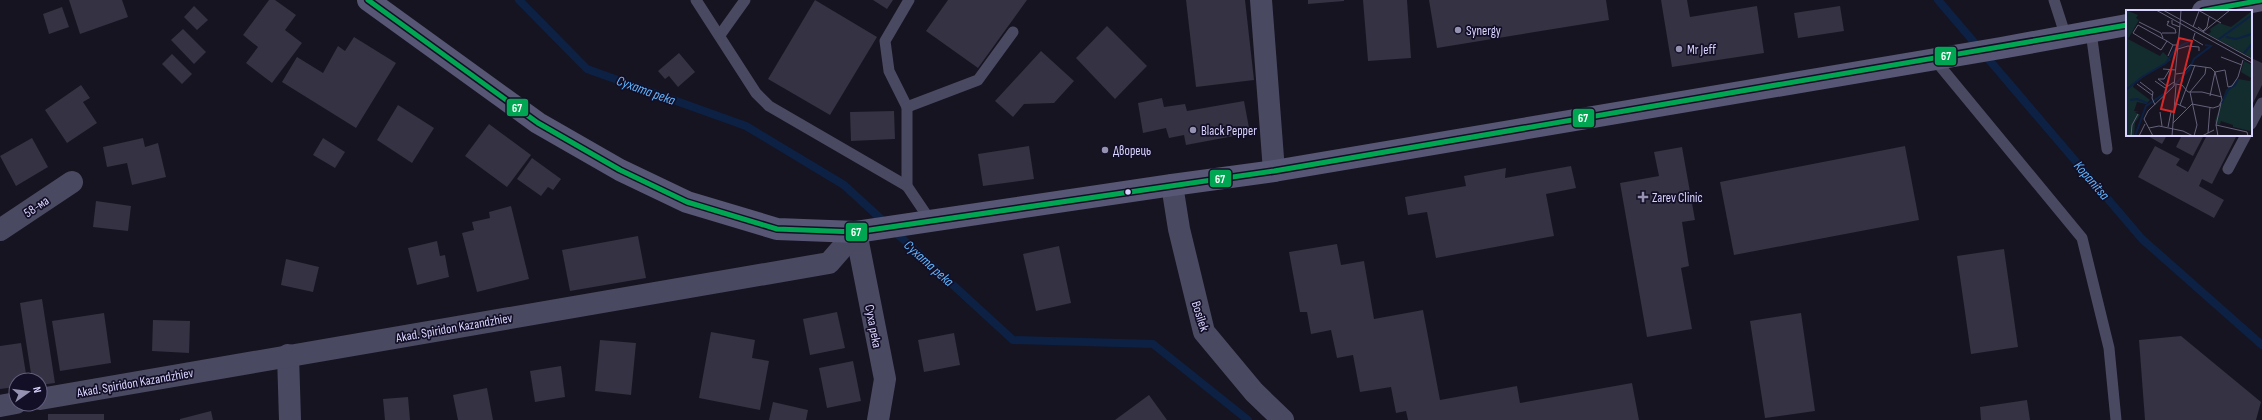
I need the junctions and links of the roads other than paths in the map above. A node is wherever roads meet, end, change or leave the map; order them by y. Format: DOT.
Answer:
graph roads {
  1 [pos="368,0"];
  2 [pos="696,0"];
  3 [pos="745,0"];
  4 [pos="909,0"];
  5 [pos="1261,0"];
  6 [pos="2054,0"];
  7 [pos="2262,0"];
  8 [pos="2208,10"];
  9 [pos="2126,25"];
  10 [pos="1013,32"];
  11 [pos="2091,32"];
  12 [pos="720,35"];
  13 [pos="2066,37"];
  14 [pos="1935,60"];
  15 [pos="2262,103"];
  16 [pos="907,107"];
  17 [pos="2252,122"];
  18 [pos="2245,136"];
  19 [pos="2107,149"];
  20 [pos="2228,169"];
  21 [pos="1274,171"];
  22 [pos="72,182"];
  23 [pos="1172,185"];
  24 [pos="907,186"];
  25 [pos="930,220"];
  26 [pos="0,230"];
  27 [pos="856,232"];
  28 [pos="288,355"];
  29 [pos="48,398"];
  30 [pos="290,420"];
  31 [pos="878,420"];
  32 [pos="1283,420"];
  33 [pos="2116,420"];
  1 -- 27 [label="street"];
  2 -- 12 [label="lane"];
  3 -- 12 [label="lane"];
  4 -- 16 [label="lane"];
  5 -- 21 [label="street"];
  6 -- 13 [label="lane"];
  7 -- 8 [label="street"];
  9 -- 11 [label="street"];
  10 -- 16 [label="lane"];
  11 -- 13 [label="street"];
  11 -- 19 [label="lane"];
  12 -- 24 [label="lane"];
  13 -- 14 [label="street"];
  14 -- 21 [label="street"];
  14 -- 33 [label="lane"];
  15 -- 17 [label="lane"];
  16 -- 24 [label="lane"];
  18 -- 20 [label="lane"];
  21 -- 23 [label="street"];
  22 -- 26 [label="street, 58-ма"];
  23 -- 25 [label="street"];
  23 -- 32 [label="street, Bosilek"];
  24 -- 25 [label="lane"];
  25 -- 27 [label="street"];
  27 -- 28 [label="street, Akad. Spiridon Kazandzhiev"];
  27 -- 31 [label="street, Суха река"];
  28 -- 29 [label="street, Akad. Spiridon Kazandzhiev"];
  28 -- 30 [label="street"];
}
